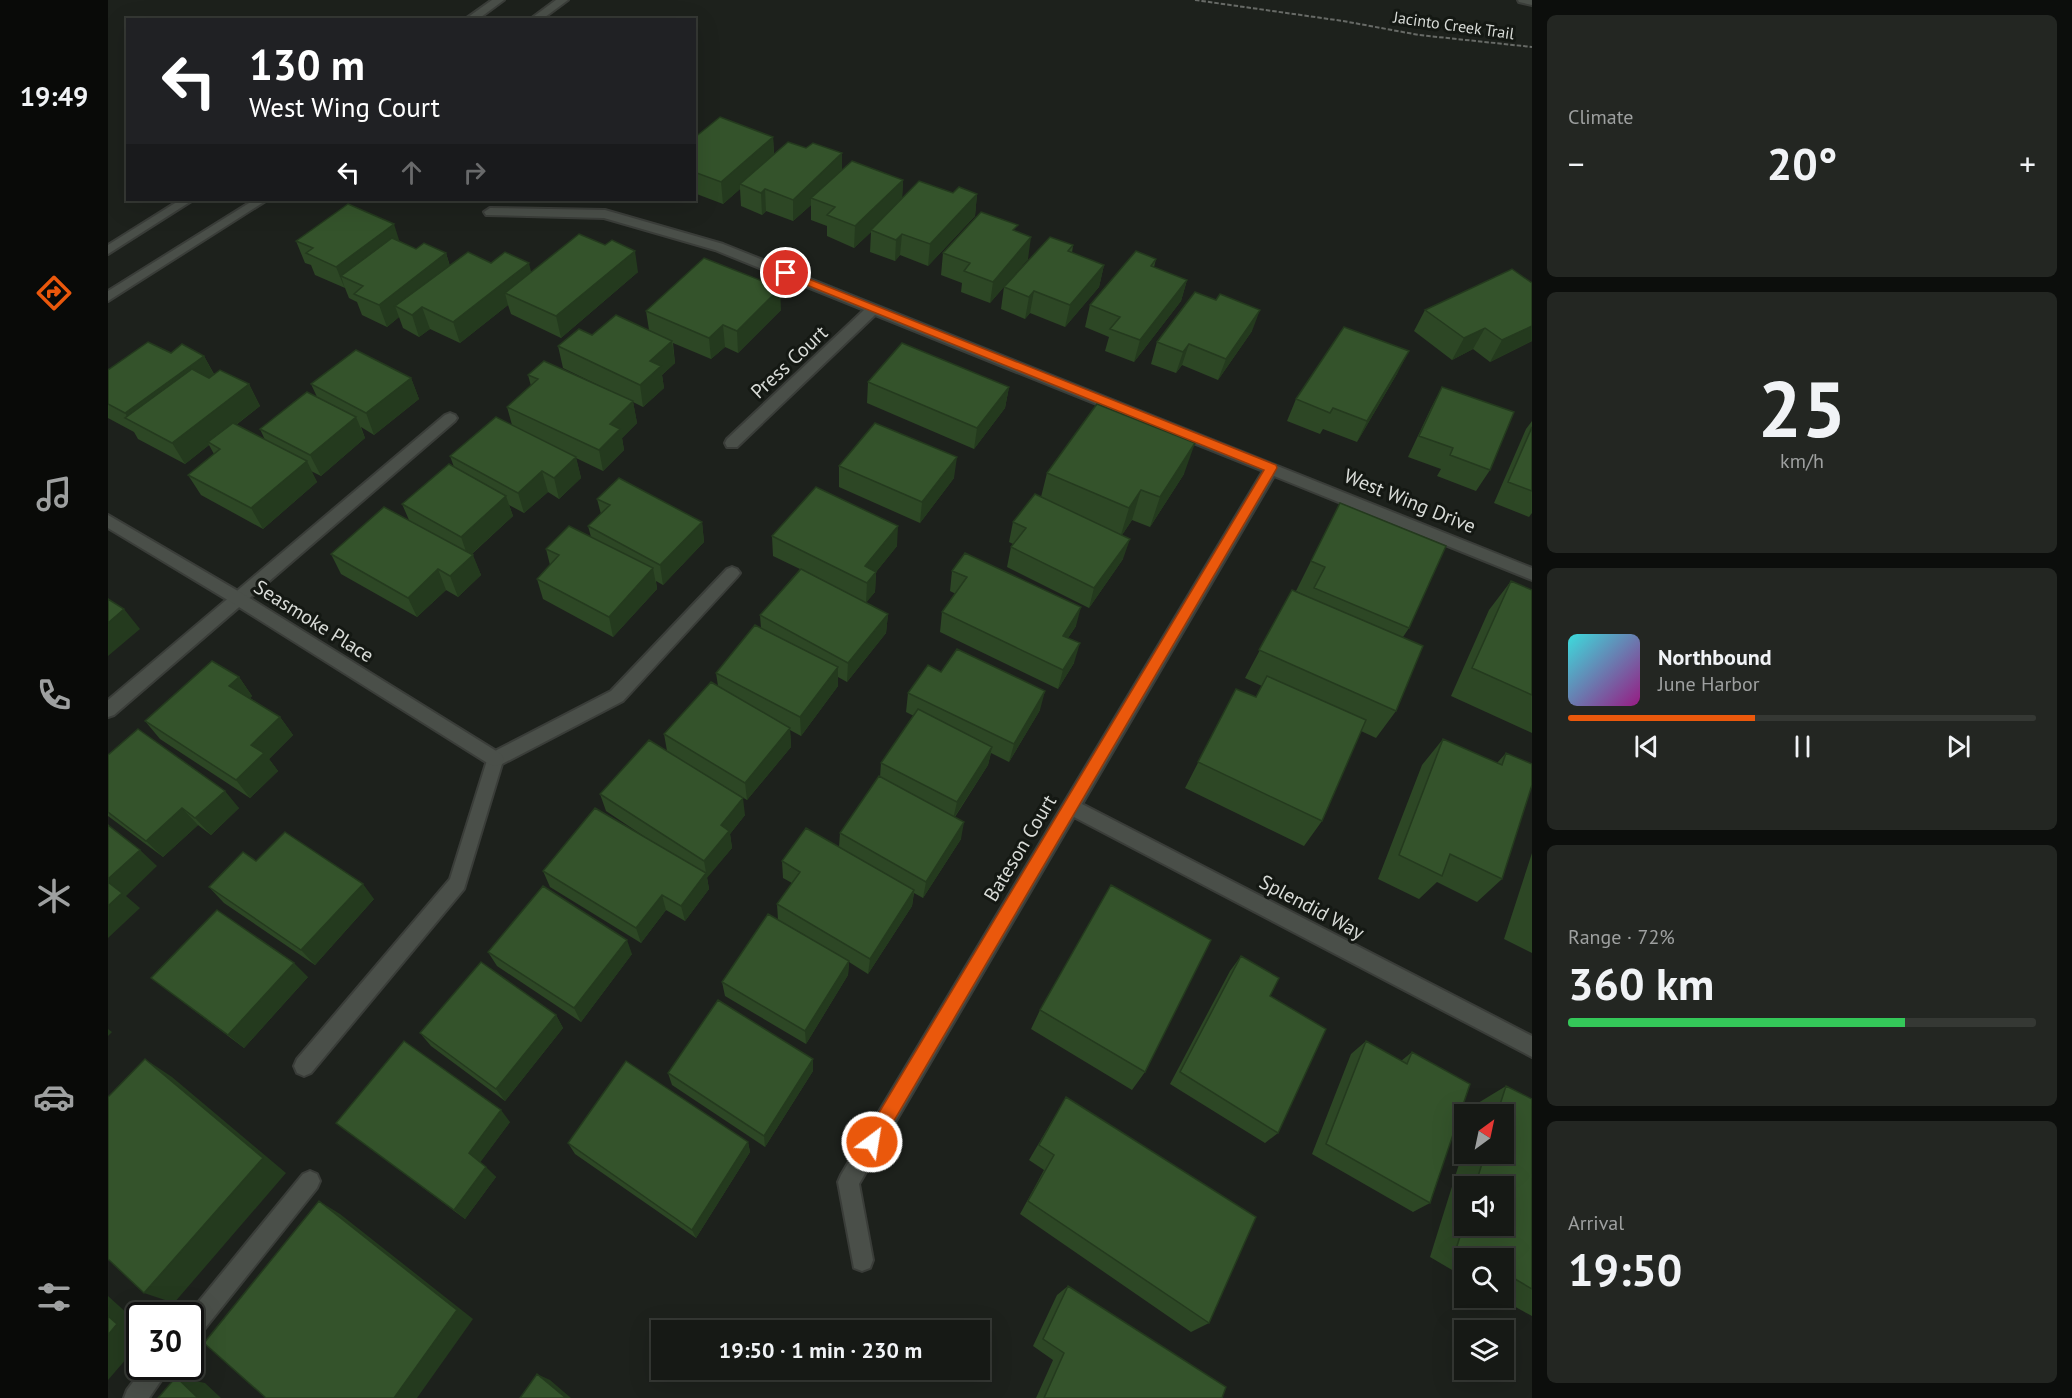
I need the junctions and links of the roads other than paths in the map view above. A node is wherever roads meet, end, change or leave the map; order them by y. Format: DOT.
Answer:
graph roads {
  1 [pos="499,0"];
  2 [pos="563,0"];
  3 [pos="1523,0"];
  4 [pos="1532,3"];
  5 [pos="472,18"];
  6 [pos="537,18"];
  7 [pos="186,201"];
  8 [pos="259,201"];
  9 [pos="490,212"];
  10 [pos="108,250"];
  11 [pos="108,297"];
  12 [pos="874,308"];
  13 [pos="450,418"];
  14 [pos="732,443"];
  15 [pos="1272,468"];
  16 [pos="108,521"];
  17 [pos="732,573"];
  18 [pos="1532,574"];
  19 [pos="237,598"];
  20 [pos="108,710"];
  21 [pos="495,759"];
  22 [pos="1071,807"];
  23 [pos="1532,1047"];
  24 [pos="304,1066"];
  25 [pos="310,1181"];
  26 [pos="862,1260"];
  27 [pos="204,1312"];
  28 [pos="149,1380"];
  29 [pos="135,1398"];
  1 -- 5 [label="street"];
  2 -- 6 [label="street"];
  3 -- 4 [label="street"];
  7 -- 10 [label="street"];
  8 -- 11 [label="street"];
  9 -- 12 [label="street, West Wing Drive"];
  12 -- 14 [label="street, Press Court"];
  12 -- 15 [label="street, West Wing Drive"];
  13 -- 19 [label="street"];
  15 -- 18 [label="street, West Wing Drive"];
  15 -- 22 [label="street, Bateson Court"];
  16 -- 19 [label="street, Seasmoke Place"];
  17 -- 21 [label="street"];
  19 -- 20 [label="street"];
  19 -- 21 [label="street, Seasmoke Place"];
  21 -- 24 [label="street"];
  22 -- 23 [label="street, Splendid Way"];
  22 -- 26 [label="street, Bateson Court"];
  25 -- 27 [label="street"];
  28 -- 29 [label="street"];
}
